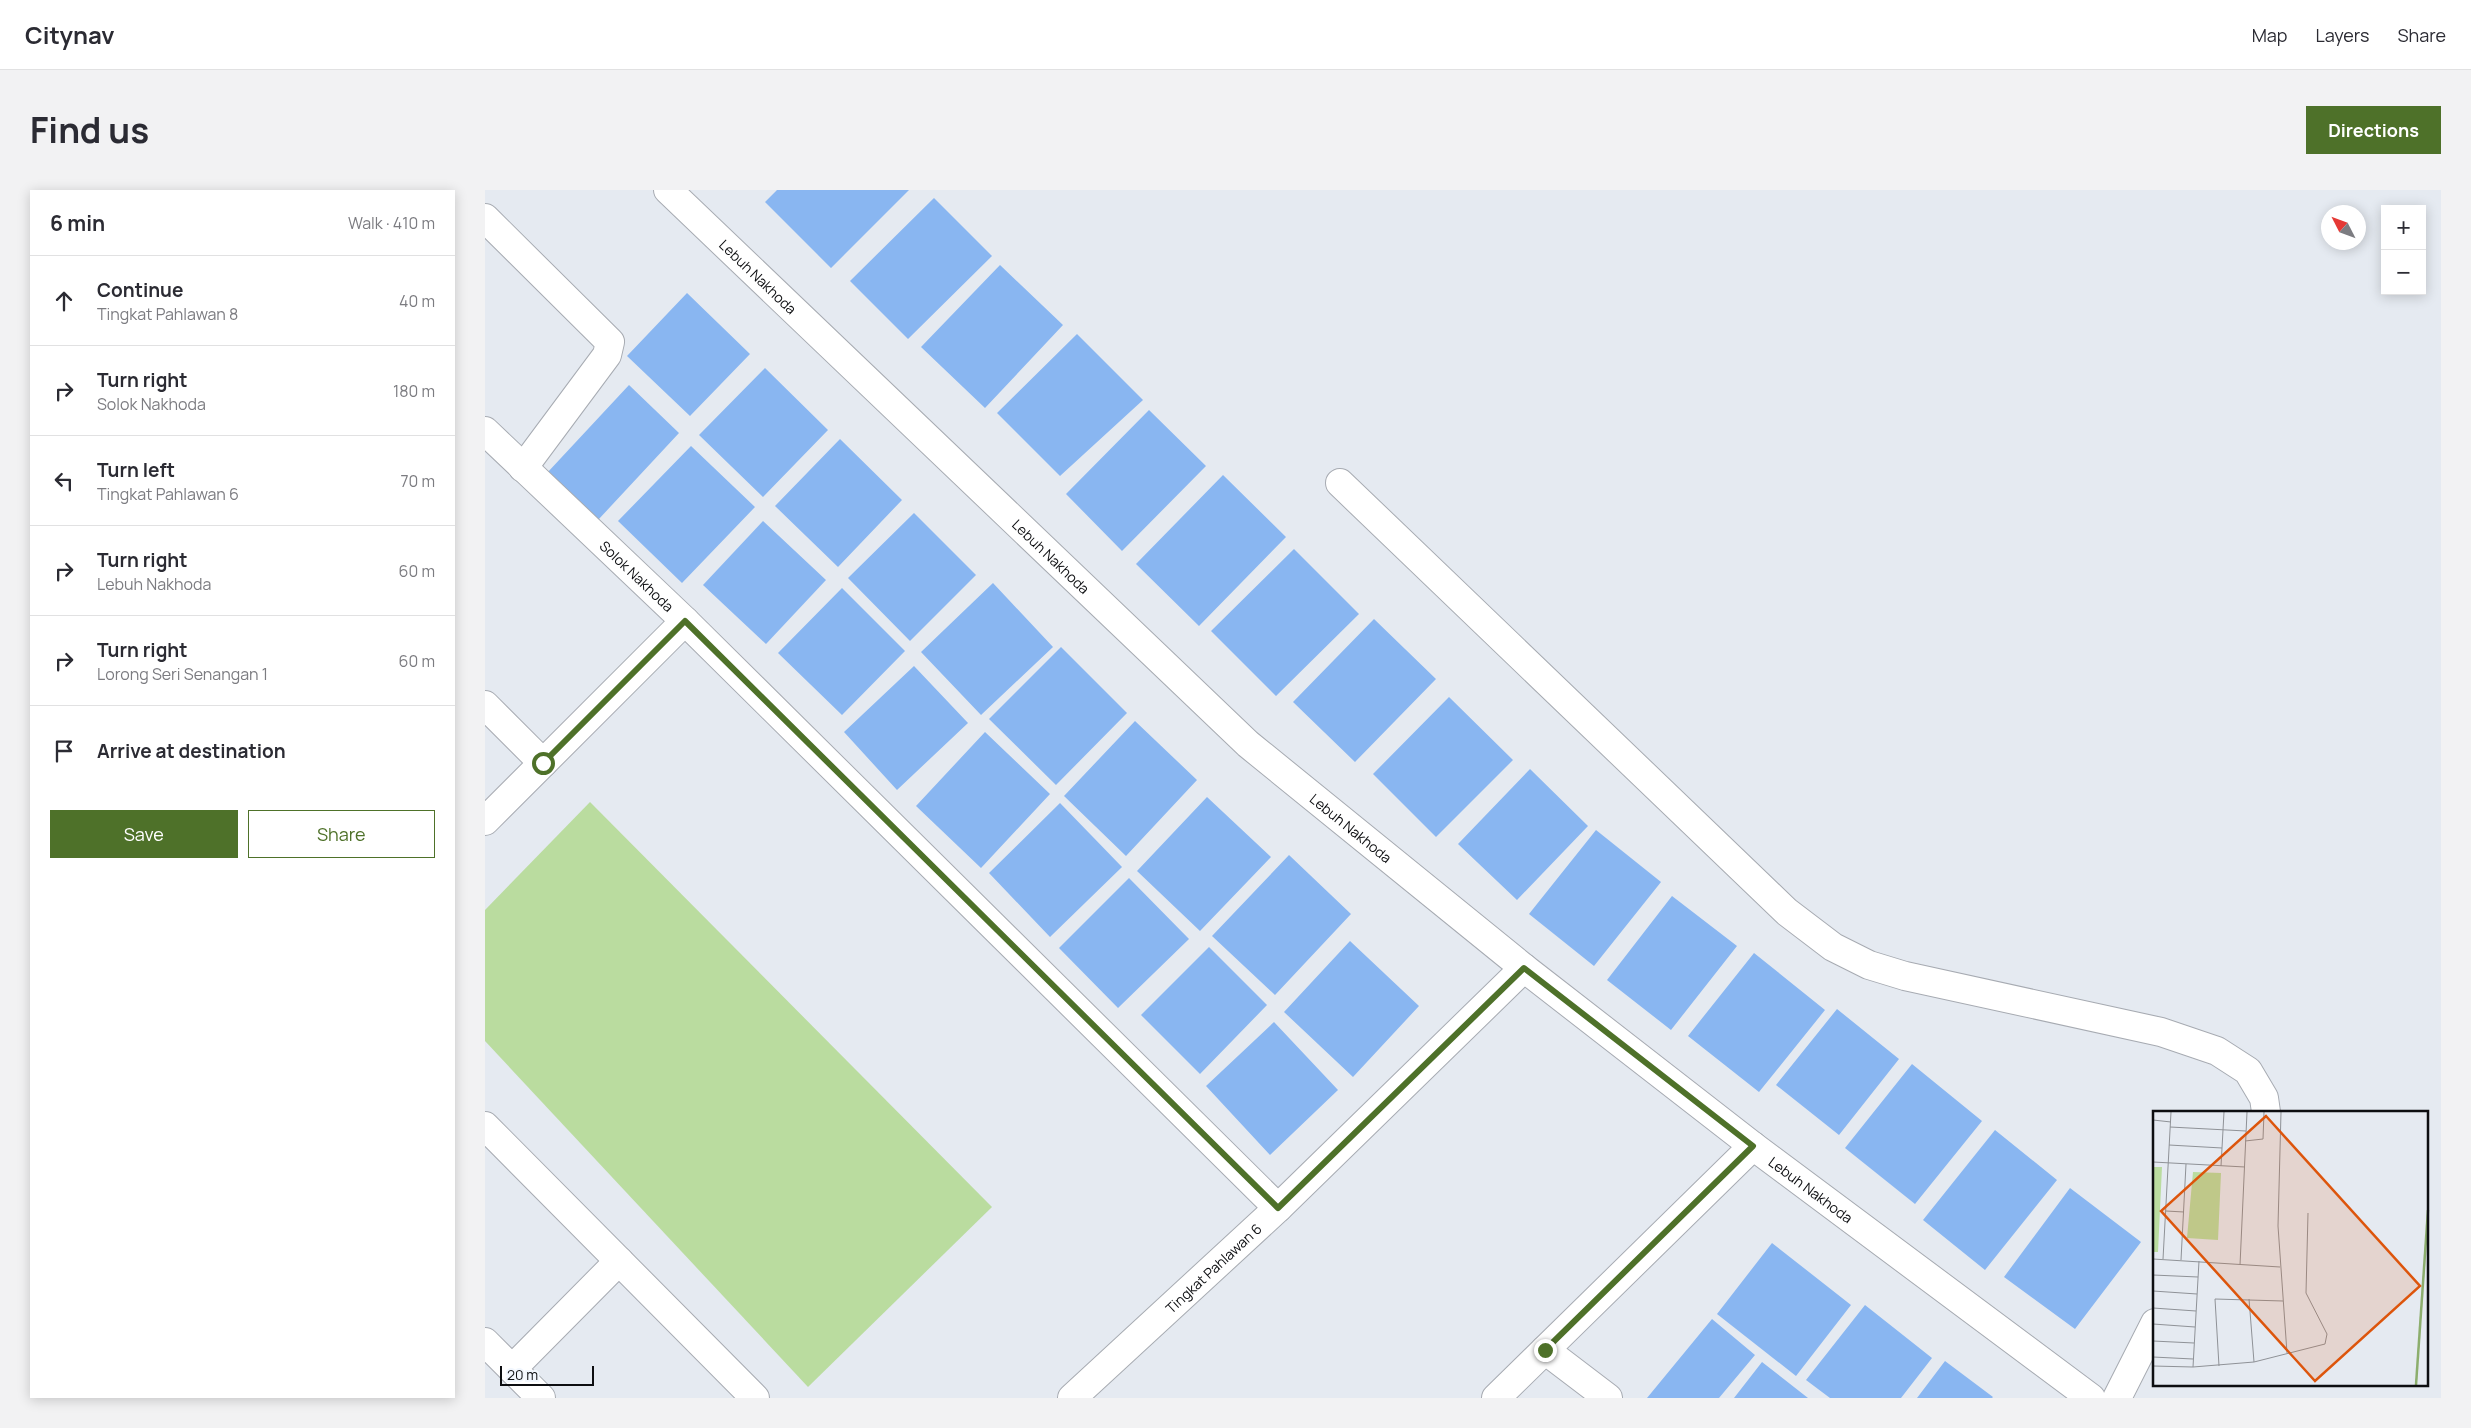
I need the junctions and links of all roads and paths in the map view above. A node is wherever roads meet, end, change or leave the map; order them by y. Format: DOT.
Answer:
graph roads {
  1 [pos="668,190"];
  2 [pos="485,218"];
  3 [pos="485,431"];
  4 [pos="523,468"];
  5 [pos="1339,483"];
  6 [pos="685,621"];
  7 [pos="485,705"];
  8 [pos="543,763"];
  9 [pos="485,821"];
  10 [pos="1524,968"];
  11 [pos="2265,1111"];
  12 [pos="485,1126"];
  13 [pos="1753,1146"];
  14 [pos="1278,1208"];
  15 [pos="619,1261"];
  16 [pos="2153,1327"];
  17 [pos="485,1342"];
  18 [pos="1545,1350"];
  19 [pos="512,1369"];
  20 [pos="541,1398"];
  21 [pos="755,1398"];
  22 [pos="1072,1398"];
  23 [pos="1496,1398"];
  24 [pos="1608,1398"];
  25 [pos="2091,1398"];
  26 [pos="2117,1398"];
  1 -- 10 [label="street, Lebuh Nakhoda"];
  2 -- 4 [label="street"];
  3 -- 4 [label="street, Solok Nakhoda"];
  4 -- 6 [label="street, Solok Nakhoda"];
  5 -- 11 [label="street"];
  6 -- 8 [label="street"];
  6 -- 14 [label="street, Solok Nakhoda"];
  7 -- 8 [label="street"];
  8 -- 9 [label="street"];
  10 -- 13 [label="street, Lebuh Nakhoda"];
  10 -- 14 [label="street, Tingkat Pahlawan 6"];
  12 -- 15 [label="street"];
  13 -- 18 [label="street"];
  13 -- 25 [label="street, Lebuh Nakhoda"];
  14 -- 22 [label="street, Tingkat Pahlawan 6"];
  15 -- 19 [label="street"];
  15 -- 21 [label="street"];
  16 -- 26 [label="street"];
  17 -- 19 [label="street"];
  18 -- 23 [label="street"];
  18 -- 24 [label="street"];
  19 -- 20 [label="street"];
}
